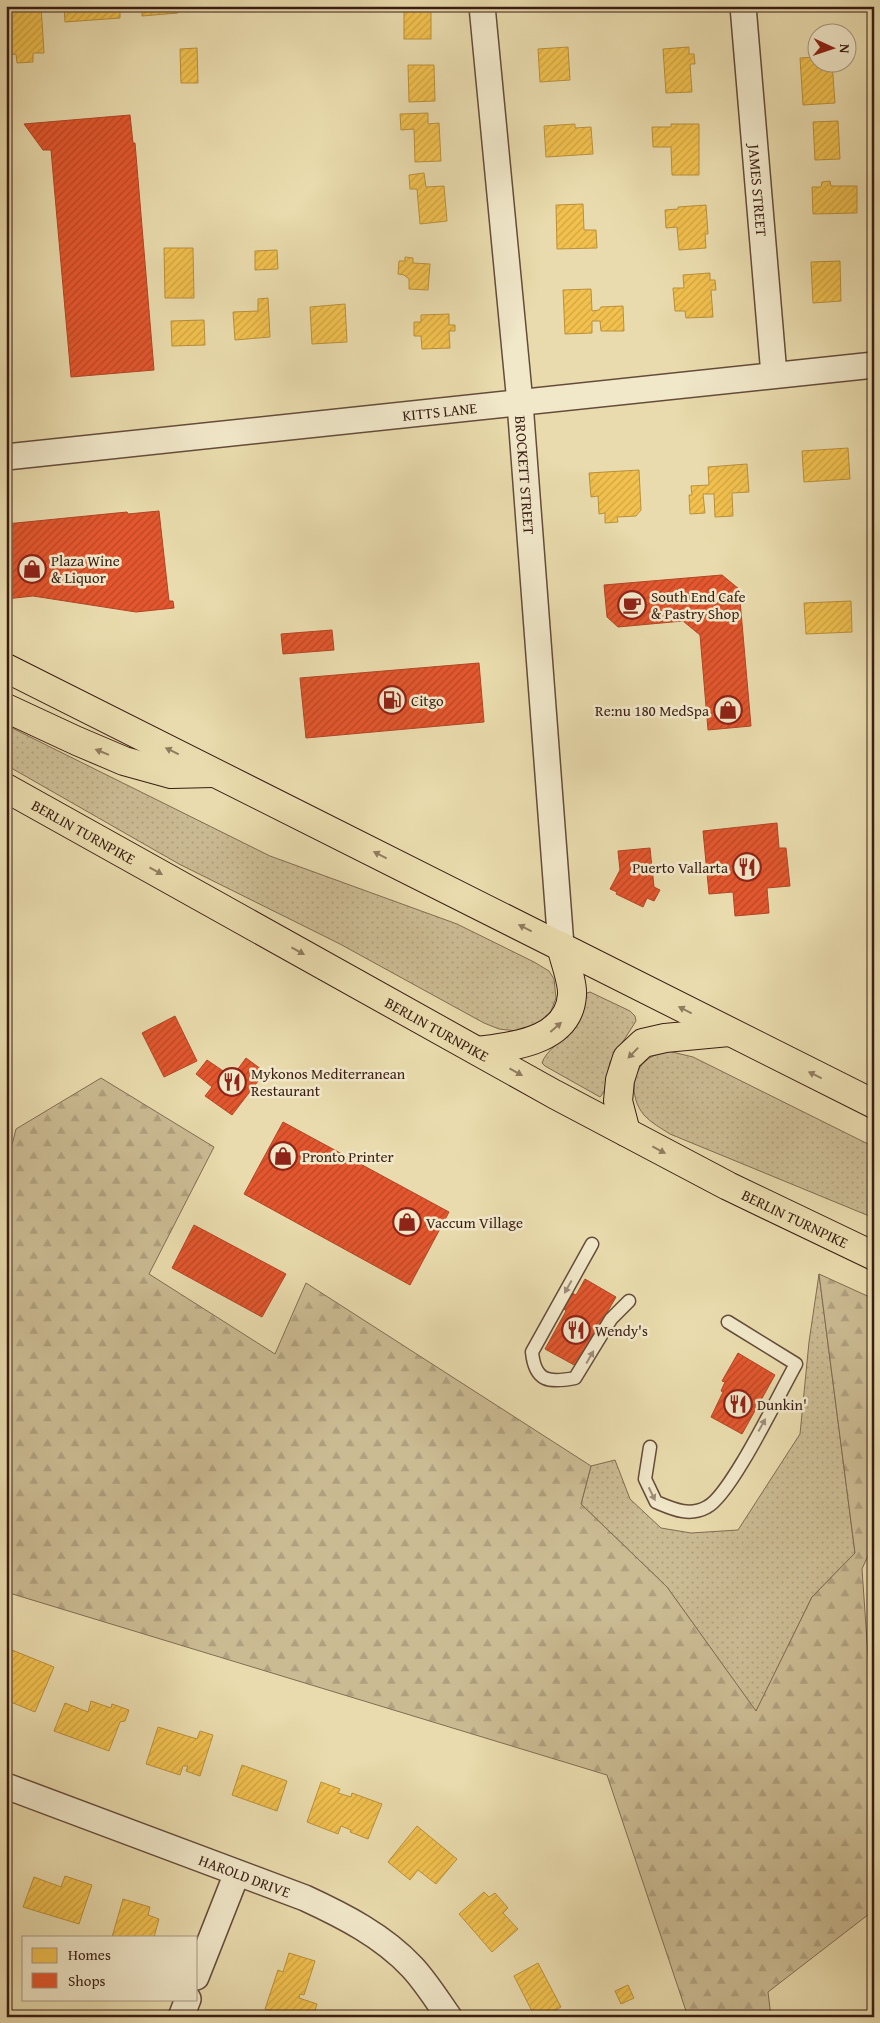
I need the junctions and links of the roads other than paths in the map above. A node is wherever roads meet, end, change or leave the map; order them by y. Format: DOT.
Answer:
graph roads {
  1 [pos="482,6"];
  2 [pos="743,6"];
  3 [pos="874,365"];
  4 [pos="774,375"];
  5 [pos="520,403"];
  6 [pos="6,457"];
  7 [pos="6,668"];
  8 [pos="6,708"];
  9 [pos="217,773"];
  10 [pos="6,788"];
  11 [pos="561,946"];
  12 [pos="729,1032"];
  13 [pos="478,1052"];
  14 [pos="874,1104"];
  15 [pos="626,1132"];
  16 [pos="592,1244"];
  17 [pos="874,1256"];
  18 [pos="629,1301"];
  19 [pos="728,1322"];
  20 [pos="650,1448"];
  21 [pos="6,1786"];
  22 [pos="237,1873"];
  23 [pos="198,1971"];
  24 [pos="188,2000"];
  25 [pos="181,2017"];
  26 [pos="449,2017"];
  1 -- 5 [label="street, BROCKETT STREET"];
  2 -- 4 [label="street, JAMES STREET"];
  3 -- 4 [label="street, KITTS LANE"];
  4 -- 5 [label="street, KITTS LANE"];
  5 -- 6 [label="street, KITTS LANE"];
  5 -- 11 [label="street, BROCKETT STREET"];
  9 -- 7 [label="highway, one-way"];
  9 -- 8 [label="highway, one-way"];
  11 -- 9 [label="highway, one-way"];
  10 -- 13 [label="highway, BERLIN TURNPIKE, one-way"];
  12 -- 11 [label="highway, one-way"];
  13 -- 11 [label="highway, one-way"];
  14 -- 12 [label="highway, one-way"];
  12 -- 15 [label="highway, one-way"];
  13 -- 15 [label="highway, BERLIN TURNPIKE, one-way"];
  15 -- 17 [label="highway, BERLIN TURNPIKE, one-way"];
  16 -- 18 [label="lane, one-way"];
  20 -- 19 [label="lane, one-way"];
  21 -- 22 [label="street, HAROLD DRIVE"];
  22 -- 23 [label="street"];
  22 -- 26 [label="street, HAROLD DRIVE"];
  24 -- 25 [label="street"];
}
